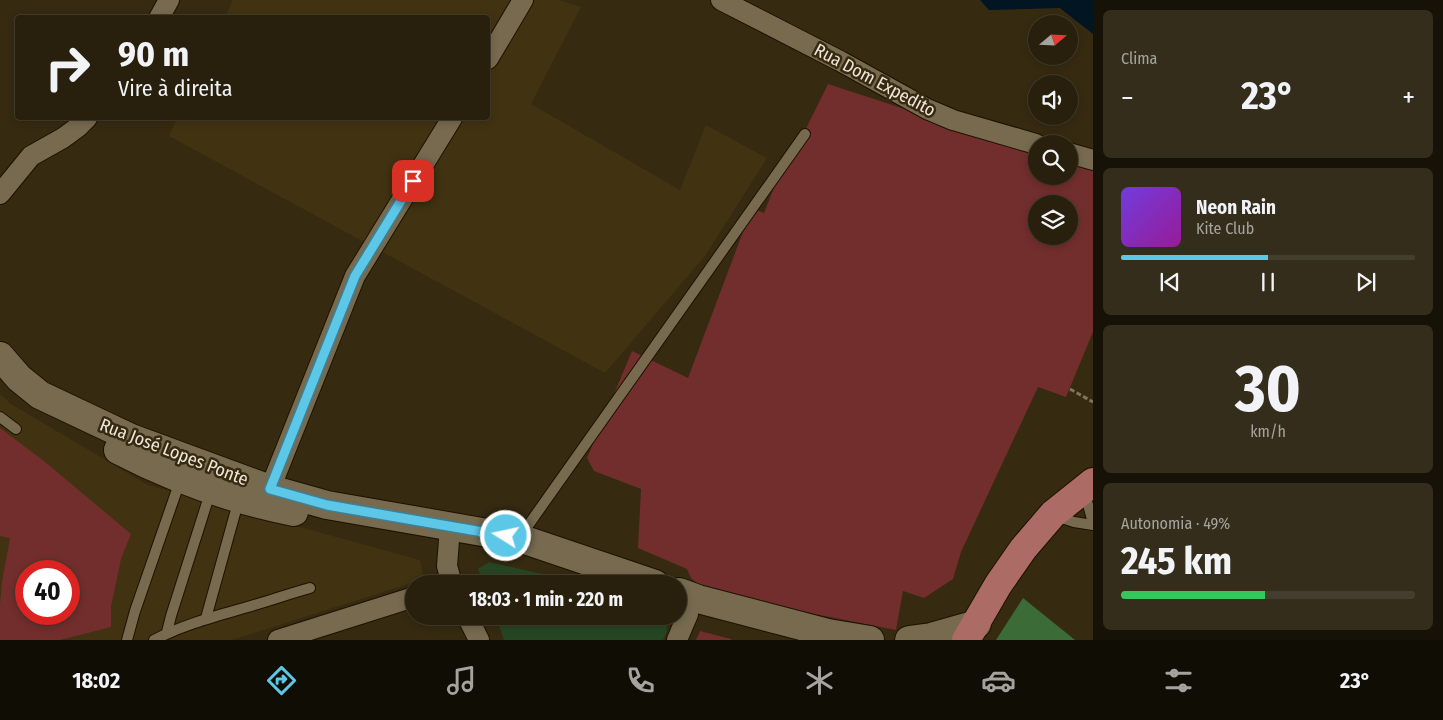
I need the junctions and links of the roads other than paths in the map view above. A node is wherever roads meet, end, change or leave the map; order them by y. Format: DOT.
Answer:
graph roads {
  1 [pos="169,0"];
  2 [pos="524,0"];
  3 [pos="721,0"];
  4 [pos="161,15"];
  5 [pos="490,56"];
  6 [pos="85,120"];
  7 [pos="451,120"];
  8 [pos="805,134"];
  9 [pos="1028,142"];
  10 [pos="1078,156"];
  11 [pos="1093,160"];
  12 [pos="0,194"];
  13 [pos="0,356"];
  14 [pos="0,382"];
  15 [pos="0,417"];
  16 [pos="16,428"];
  17 [pos="180,480"];
  18 [pos="1088,486"];
  19 [pos="270,489"];
  20 [pos="211,490"];
  21 [pos="239,499"];
  22 [pos="1053,514"];
  23 [pos="1093,524"];
  24 [pos="449,536"];
  25 [pos="522,539"];
  26 [pos="450,575"];
  27 [pos="578,575"];
  28 [pos="629,575"];
  29 [pos="310,588"];
  30 [pos="405,600"];
  31 [pos="687,604"];
  32 [pos="687,608"];
  33 [pos="206,618"];
  34 [pos="472,625"];
  35 [pos="679,625"];
  36 [pos="168,632"];
  37 [pos="971,632"];
  38 [pos="127,640"];
  39 [pos="154,640"];
  40 [pos="278,640"];
  41 [pos="479,640"];
  42 [pos="677,640"];
  43 [pos="778,640"];
  44 [pos="870,640"];
  45 [pos="909,640"];
  1 -- 4 [label="street"];
  2 -- 5 [label="street"];
  3 -- 9 [label="street, Rua Dom Expedito"];
  6 -- 12 [label="street"];
  7 -- 19 [label="street"];
  8 -- 25 [label="lane"];
  10 -- 11 [label="street"];
  13 -- 19 [label="street, Rua José Lopes Ponte"];
  14 -- 17 [label="street, Rua José Lopes Ponte"];
  15 -- 16 [label="lane"];
  17 -- 20 [label="street, Rua José Lopes Ponte"];
  17 -- 38 [label="lane"];
  18 -- 22 [label="main road"];
  18 -- 23 [label="lane"];
  19 -- 24 [label="street, Rua José Lopes Ponte"];
  20 -- 21 [label="street, Rua José Lopes Ponte"];
  20 -- 36 [label="lane"];
  21 -- 24 [label="street, Rua José Lopes Ponte"];
  21 -- 33 [label="lane"];
  22 -- 23 [label="lane"];
  22 -- 37 [label="main road"];
  24 -- 25 [label="street, Rua José Lopes Ponte"];
  24 -- 26 [label="street"];
  24 -- 27 [label="street, Rua José Lopes Ponte"];
  25 -- 28 [label="street, Rua José Lopes Ponte"];
  29 -- 33 [label="lane"];
  30 -- 40 [label="street"];
  31 -- 44 [label="street"];
  32 -- 43 [label="street"];
  33 -- 36 [label="lane"];
  34 -- 41 [label="street"];
  35 -- 42 [label="street"];
  36 -- 39 [label="lane"];
  37 -- 45 [label="street"];
}
